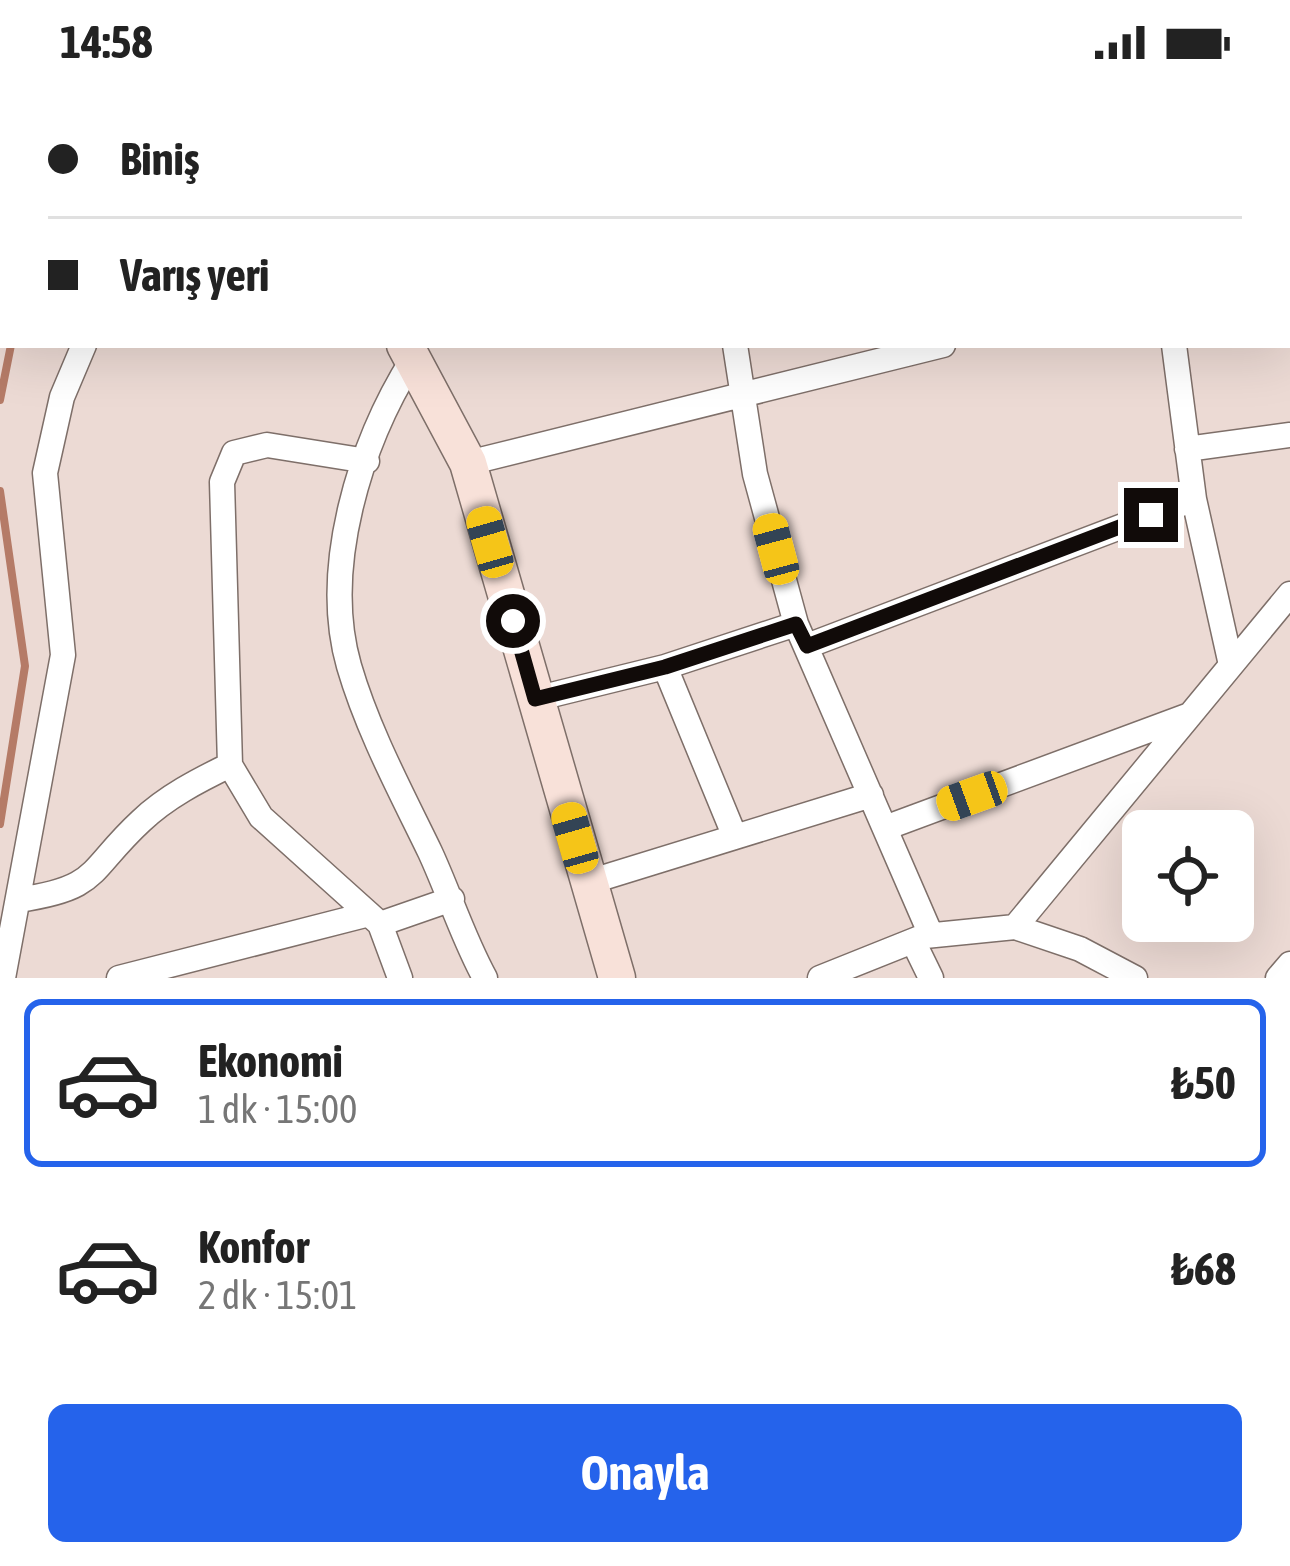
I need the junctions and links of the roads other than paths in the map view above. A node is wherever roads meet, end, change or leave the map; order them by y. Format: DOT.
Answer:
graph roads {
  1 [pos="83,348"];
  2 [pos="736,348"];
  3 [pos="931,348"];
  4 [pos="1174,348"];
  5 [pos="409,352"];
  6 [pos="745,396"];
  7 [pos="1290,435"];
  8 [pos="1187,449"];
  9 [pos="367,461"];
  10 [pos="468,463"];
  11 [pos="1194,499"];
  12 [pos="1290,594"];
  13 [pos="802,635"];
  14 [pos="1231,665"];
  15 [pos="665,667"];
  16 [pos="535,699"];
  17 [pos="1190,714"];
  18 [pos="230,765"];
  19 [pos="871,795"];
  20 [pos="885,828"];
  21 [pos="735,838"];
  22 [pos="589,883"];
  23 [pos="452,899"];
  24 [pos="18,900"];
  25 [pos="375,919"];
  26 [pos="1015,926"];
  27 [pos="922,938"];
  28 [pos="1290,964"];
  29 [pos="2,978"];
  30 [pos="119,978"];
  31 [pos="400,978"];
  32 [pos="485,978"];
  33 [pos="616,978"];
  34 [pos="820,978"];
  35 [pos="931,978"];
  36 [pos="1135,978"];
  37 [pos="1278,978"];
  1 -- 24 [label="street"];
  2 -- 6 [label="street"];
  3 -- 6 [label="street"];
  4 -- 8 [label="street"];
  5 -- 9 [label="street"];
  5 -- 10 [label="main road"];
  6 -- 10 [label="street"];
  6 -- 13 [label="street"];
  7 -- 8 [label="street"];
  8 -- 11 [label="street"];
  9 -- 18 [label="street"];
  9 -- 23 [label="street"];
  10 -- 16 [label="main road"];
  11 -- 13 [label="street"];
  11 -- 14 [label="street"];
  12 -- 14 [label="street"];
  13 -- 15 [label="street"];
  13 -- 19 [label="street"];
  14 -- 17 [label="street"];
  15 -- 16 [label="street"];
  15 -- 21 [label="street"];
  16 -- 22 [label="main road"];
  17 -- 20 [label="street"];
  17 -- 26 [label="street"];
  18 -- 24 [label="street"];
  18 -- 25 [label="street"];
  19 -- 20 [label="street"];
  19 -- 21 [label="street"];
  20 -- 27 [label="street"];
  21 -- 22 [label="street"];
  22 -- 33 [label="main road"];
  23 -- 25 [label="street"];
  23 -- 32 [label="street"];
  24 -- 29 [label="street"];
  25 -- 30 [label="street"];
  25 -- 31 [label="street"];
  26 -- 27 [label="street"];
  26 -- 36 [label="street"];
  27 -- 34 [label="street"];
  27 -- 35 [label="street"];
  28 -- 37 [label="street"];
}
